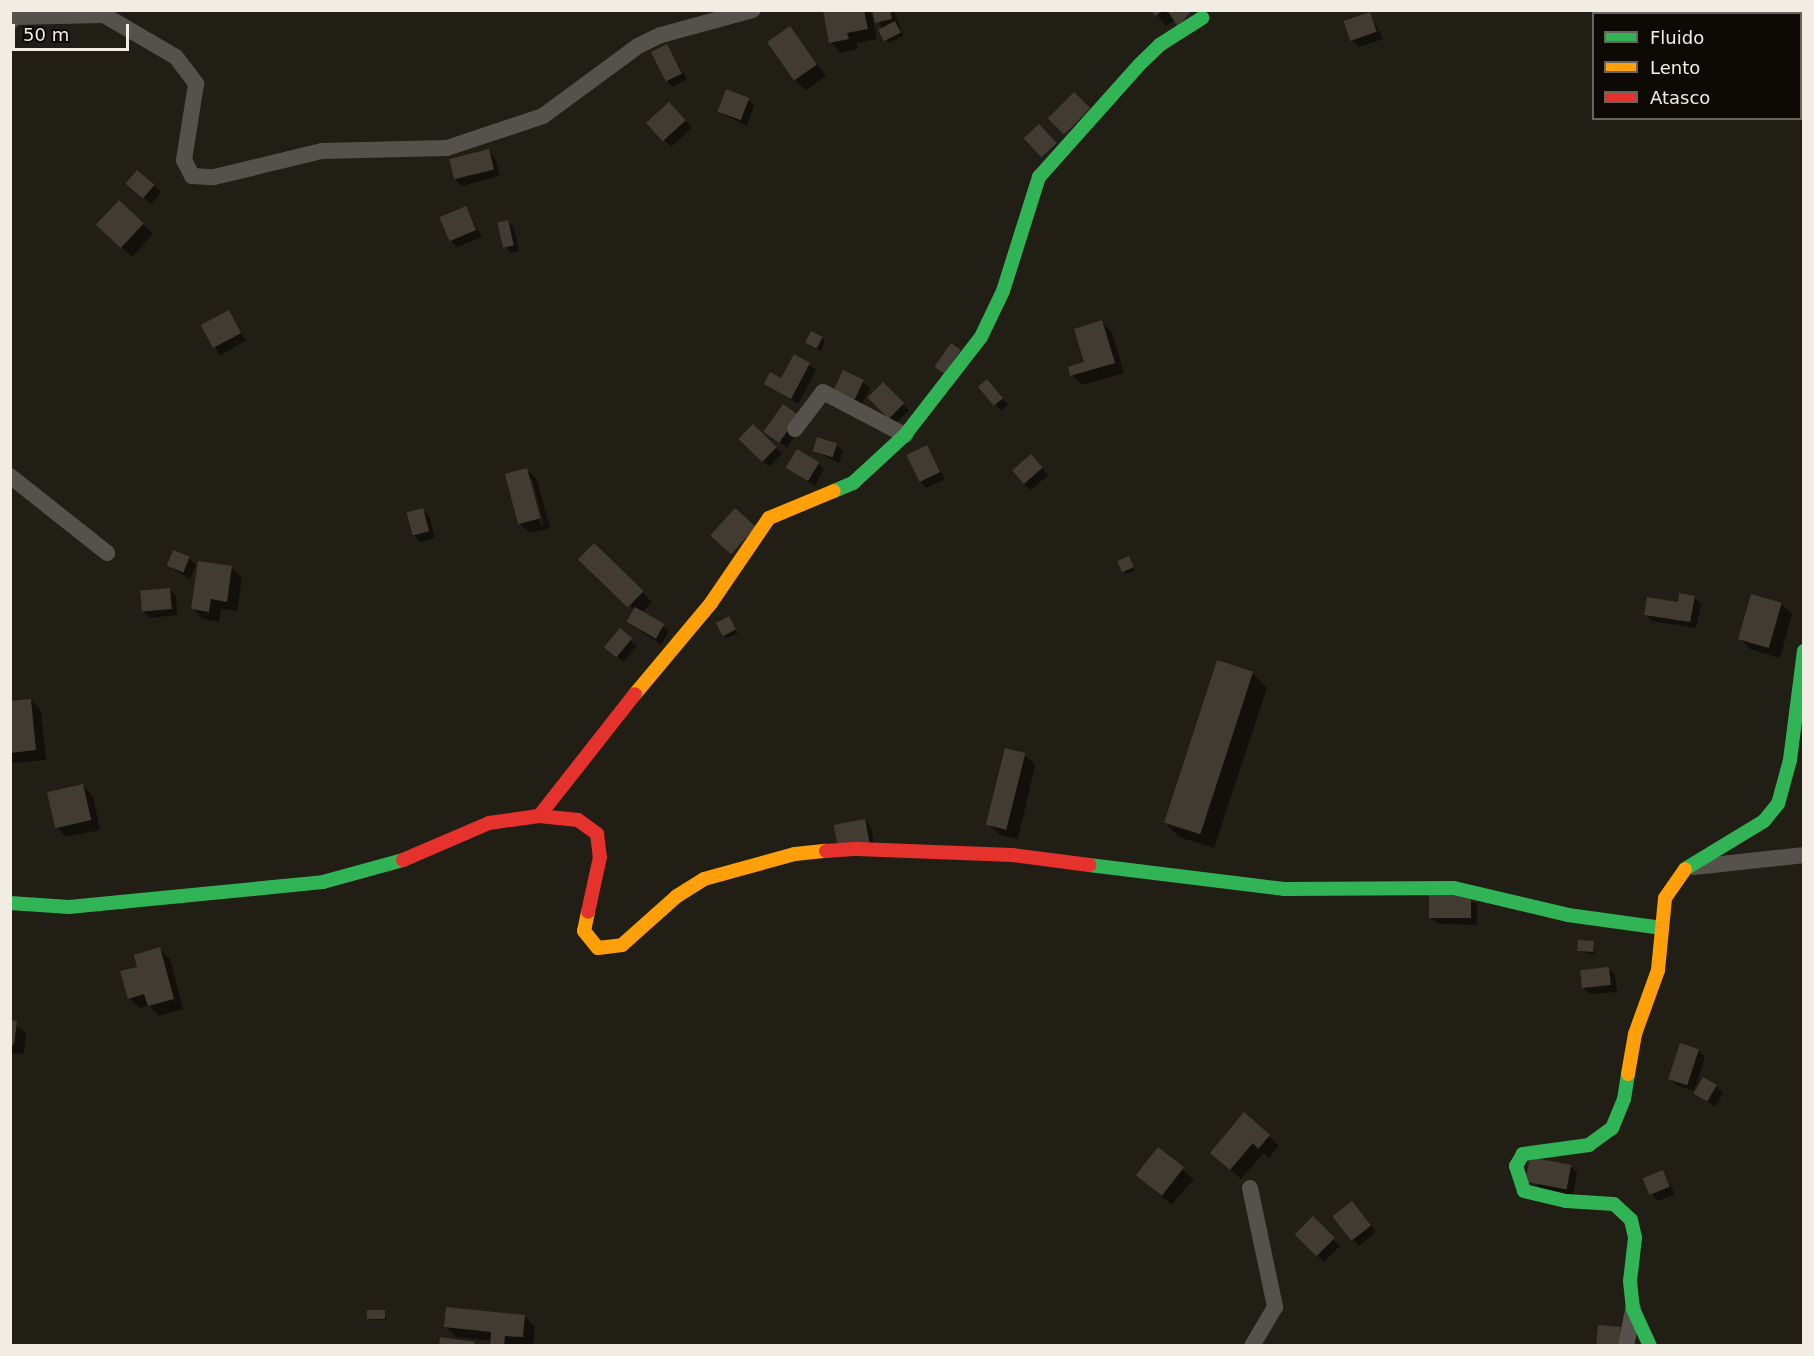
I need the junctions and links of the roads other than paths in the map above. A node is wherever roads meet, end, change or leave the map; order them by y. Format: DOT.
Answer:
graph roads {
  1 [pos="753,10"];
  2 [pos="15,16"];
  3 [pos="1202,18"];
  4 [pos="795,429"];
  5 [pos="904,435"];
  6 [pos="10,476"];
  7 [pos="107,553"];
  8 [pos="1803,651"];
  9 [pos="539,816"];
  10 [pos="1803,855"];
  11 [pos="1686,867"];
  12 [pos="10,903"];
  13 [pos="1662,928"];
  14 [pos="1250,1188"];
  15 [pos="1633,1309"];
  16 [pos="1252,1346"];
  17 [pos="1626,1346"];
  18 [pos="1650,1346"];
  1 -- 2 [label="street"];
  3 -- 5 [label="street"];
  4 -- 5 [label="street"];
  5 -- 9 [label="street"];
  6 -- 7 [label="street"];
  8 -- 11 [label="street"];
  9 -- 12 [label="street"];
  9 -- 13 [label="street"];
  10 -- 11 [label="street"];
  11 -- 13 [label="street"];
  13 -- 15 [label="street"];
  14 -- 16 [label="street"];
  15 -- 17 [label="street"];
  15 -- 18 [label="street"];
}
